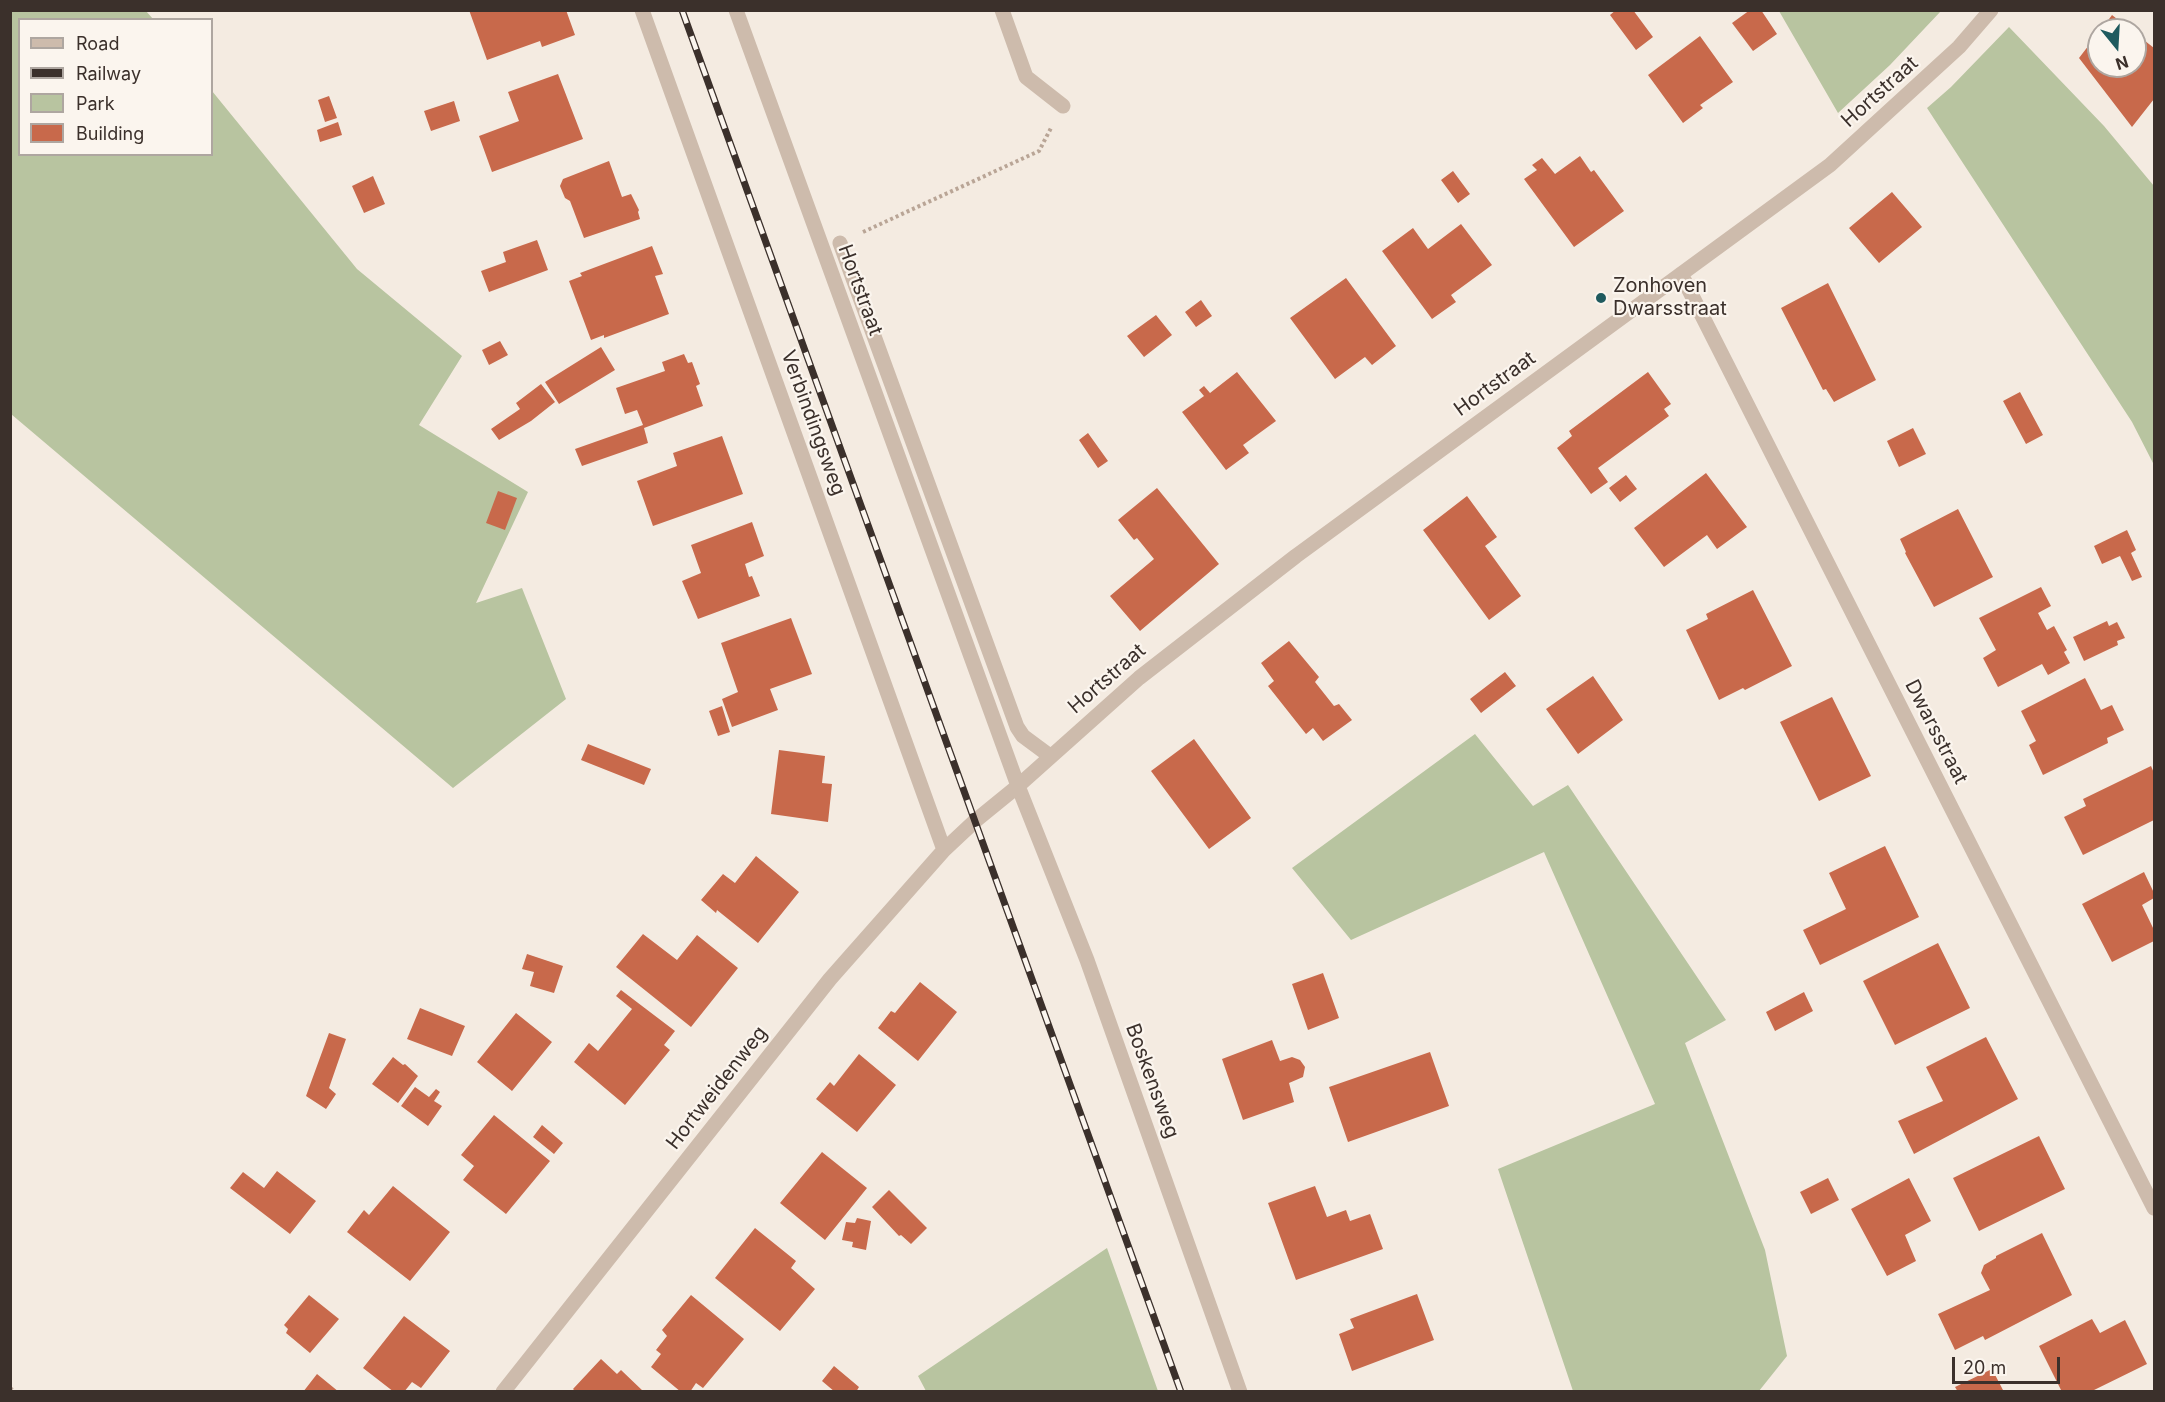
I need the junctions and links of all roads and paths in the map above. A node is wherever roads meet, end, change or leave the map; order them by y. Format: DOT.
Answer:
graph roads {
  1 [pos="642,10"];
  2 [pos="736,10"];
  3 [pos="1002,10"];
  4 [pos="1991,10"];
  5 [pos="1063,106"];
  6 [pos="840,243"];
  7 [pos="1681,274"];
  8 [pos="1050,756"];
  9 [pos="1018,786"];
  10 [pos="975,821"];
  11 [pos="944,850"];
  12 [pos="2154,1208"];
  13 [pos="10,1388"];
  14 [pos="15,1392"];
  15 [pos="503,1392"];
  16 [pos="1240,1392"];
  1 -- 11 [label="street, Verbindingsweg"];
  2 -- 9 [label="street, Hortstraat"];
  3 -- 5 [label="street"];
  4 -- 7 [label="street, Hortstraat"];
  5 -- 6 [label="path"];
  6 -- 8 [label="street"];
  7 -- 8 [label="street, Hortstraat"];
  7 -- 12 [label="street, Dwarsstraat"];
  8 -- 9 [label="street, Hortstraat"];
  9 -- 10 [label="street, Hortstraat"];
  9 -- 16 [label="street, Boskensweg"];
  10 -- 11 [label="street, Hortweidenweg"];
  11 -- 15 [label="street, Hortweidenweg"];
  13 -- 14 [label="path"];
}
